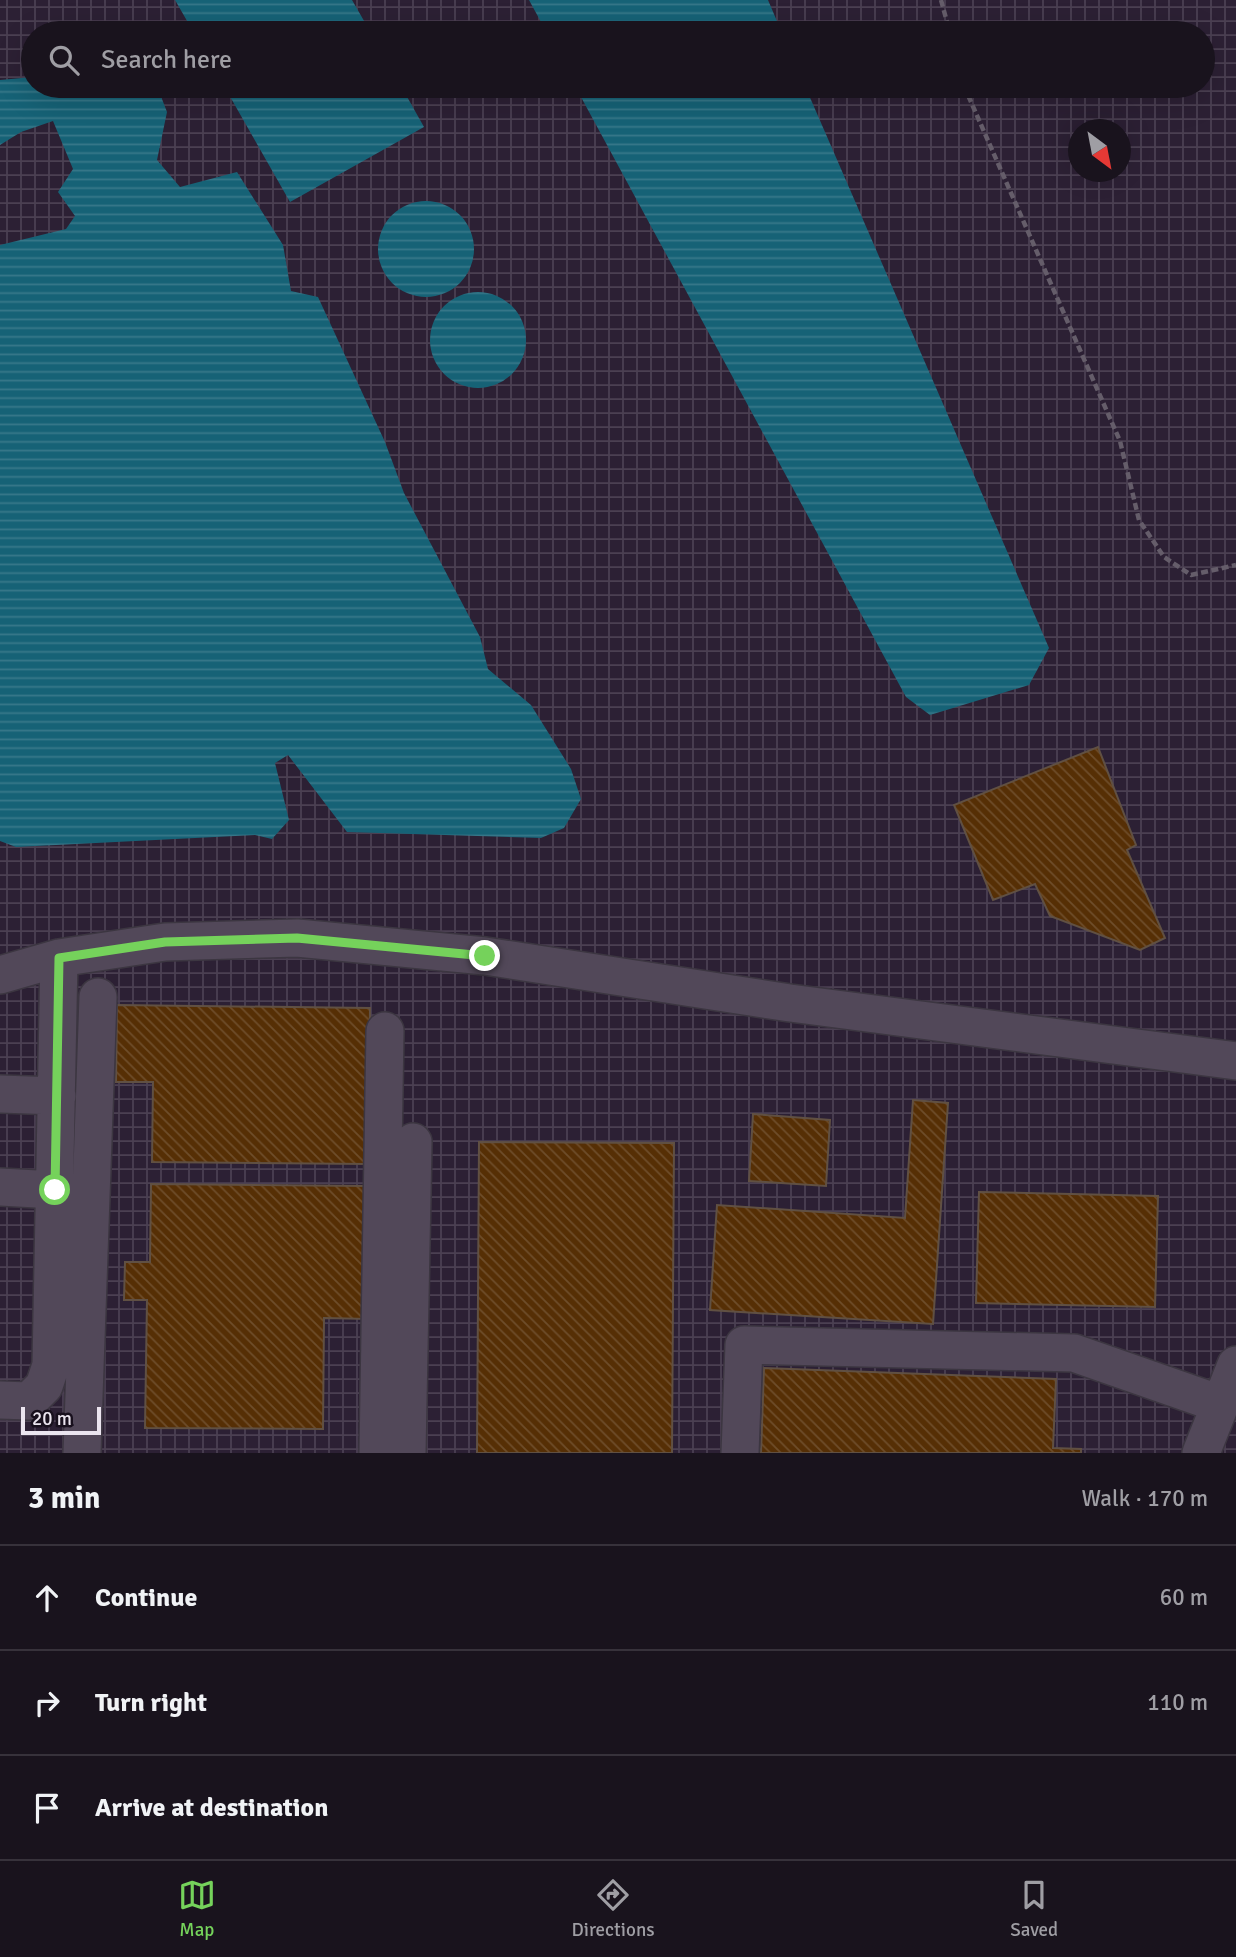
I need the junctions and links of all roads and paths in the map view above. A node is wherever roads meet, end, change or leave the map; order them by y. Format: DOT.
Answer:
graph roads {
  1 [pos="941,0"];
  2 [pos="947,21"];
  3 [pos="969,98"];
  4 [pos="1236,565"];
  5 [pos="59,958"];
  6 [pos="0,975"];
  7 [pos="98,998"];
  8 [pos="385,1031"];
  9 [pos="1236,1061"];
  10 [pos="0,1094"];
  11 [pos="57,1096"];
  12 [pos="413,1142"];
  13 [pos="0,1188"];
  14 [pos="55,1190"];
  15 [pos="1236,1365"];
  16 [pos="0,1399"];
  17 [pos="1220,1404"];
  18 [pos="82,1453"];
  19 [pos="379,1453"];
  20 [pos="407,1453"];
  21 [pos="740,1453"];
  22 [pos="1201,1453"];
  1 -- 2 [label="path"];
  3 -- 4 [label="path"];
  5 -- 6 [label="street"];
  5 -- 9 [label="street"];
  5 -- 11 [label="street"];
  7 -- 18 [label="street"];
  8 -- 19 [label="street"];
  10 -- 11 [label="street"];
  11 -- 14 [label="street"];
  12 -- 20 [label="street"];
  13 -- 14 [label="street"];
  14 -- 16 [label="street"];
  15 -- 17 [label="street"];
  17 -- 21 [label="street"];
  17 -- 22 [label="street"];
}
